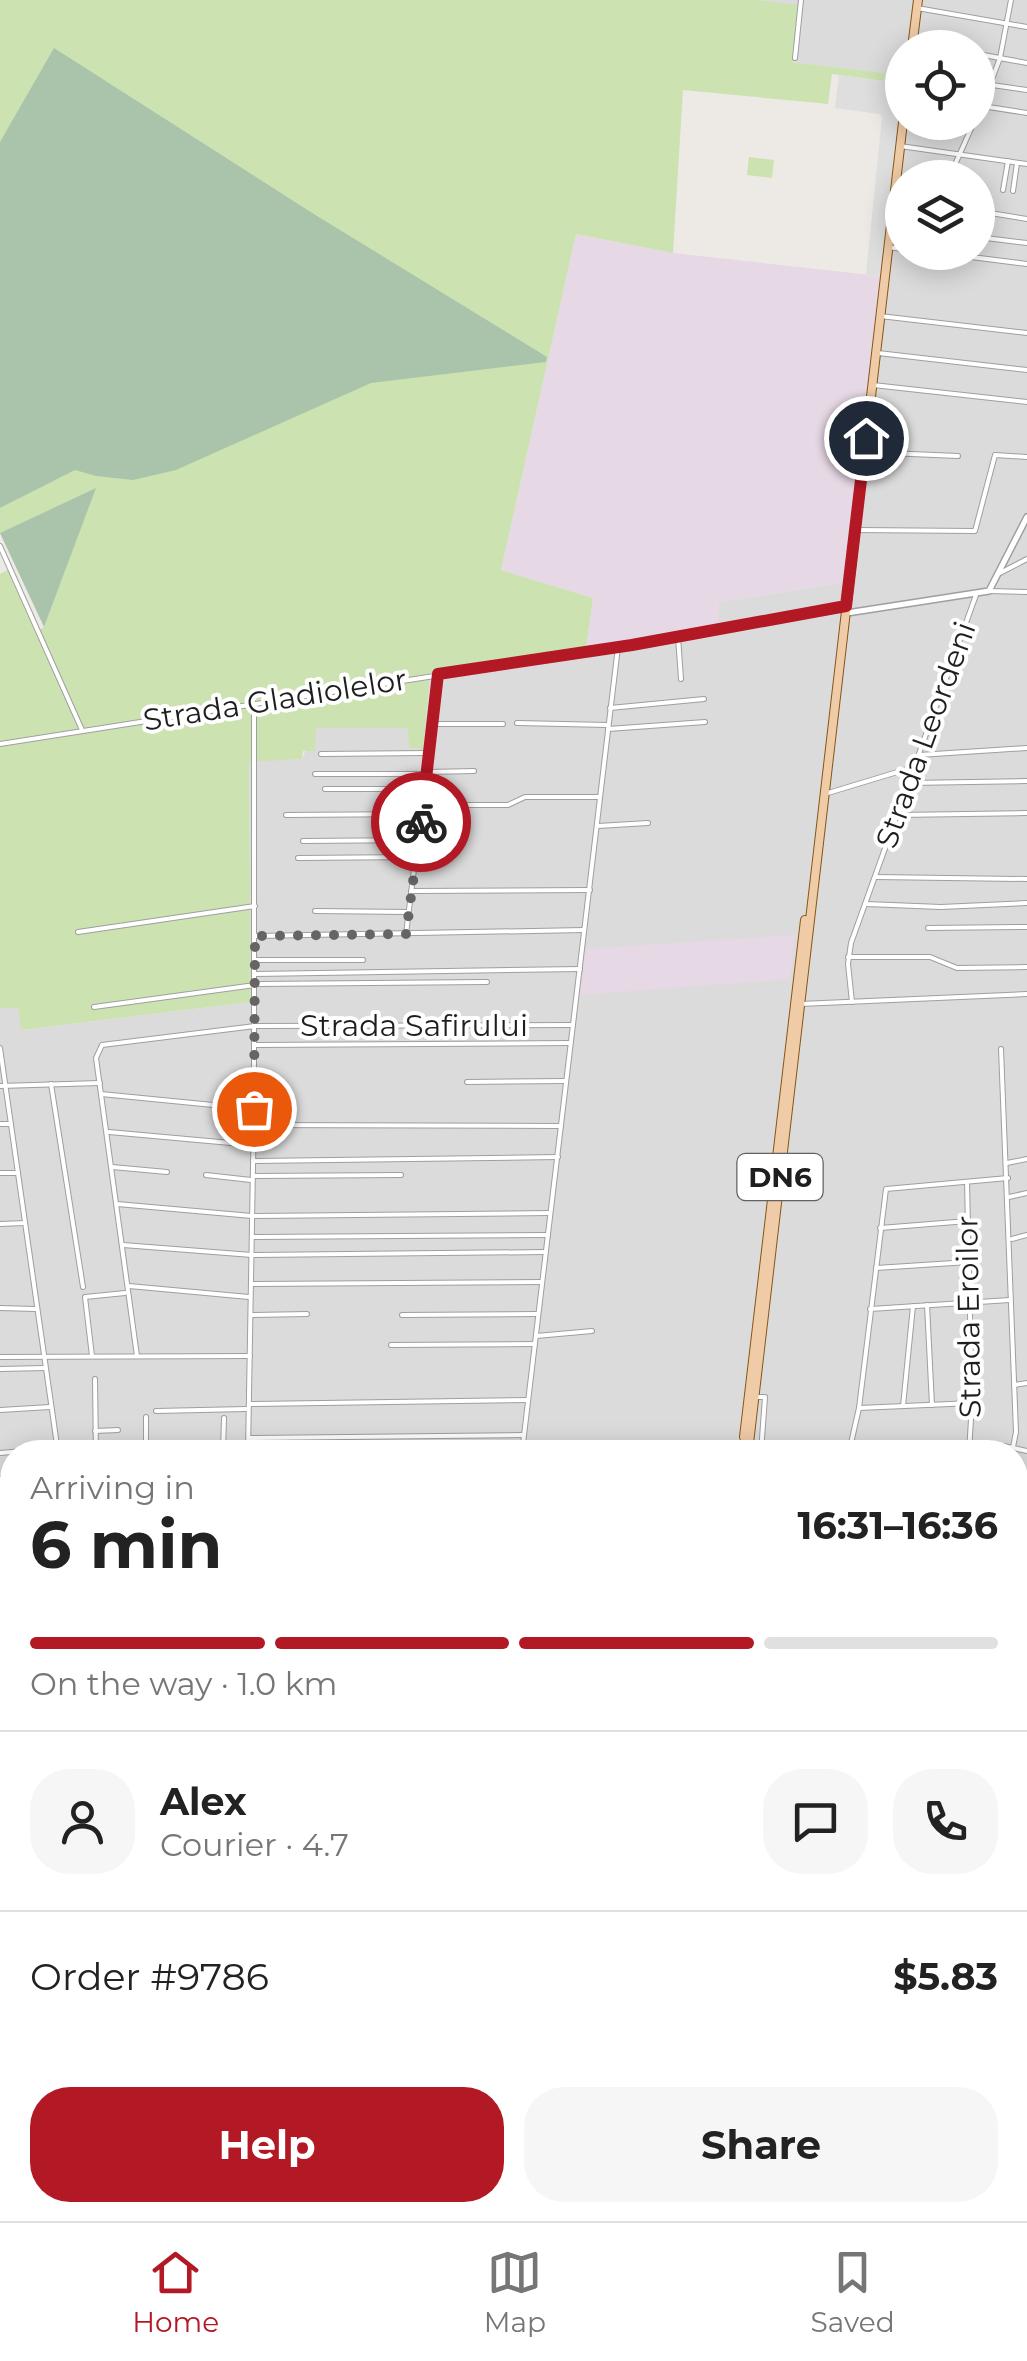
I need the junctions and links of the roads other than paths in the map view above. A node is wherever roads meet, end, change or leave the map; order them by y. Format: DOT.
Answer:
graph roads {
  1 [pos="801,0"];
  2 [pos="1011,0"];
  3 [pos="918,4"];
  4 [pos="1007,23"];
  5 [pos="1027,27"];
  6 [pos="914,30"];
  7 [pos="995,57"];
  8 [pos="796,58"];
  9 [pos="1000,58"];
  10 [pos="1027,63"];
  11 [pos="995,73"];
  12 [pos="995,86"];
  13 [pos="1027,90"];
  14 [pos="995,108"];
  15 [pos="1027,113"];
  16 [pos="901,140"];
  17 [pos="966,140"];
  18 [pos="900,146"];
  19 [pos="959,155"];
  20 [pos="899,160"];
  21 [pos="957,160"];
  22 [pos="1008,162"];
  23 [pos="1016,163"];
  24 [pos="1027,164"];
  25 [pos="1004,190"];
  26 [pos="1013,191"];
  27 [pos="995,214"];
  28 [pos="1027,219"];
  29 [pos="995,239"];
  30 [pos="1027,243"];
  31 [pos="995,260"];
  32 [pos="1027,264"];
  33 [pos="885,270"];
  34 [pos="880,316"];
  35 [pos="1027,333"];
  36 [pos="876,352"];
  37 [pos="1027,370"];
  38 [pos="872,385"];
  39 [pos="1027,402"];
  40 [pos="864,452"];
  41 [pos="958,456"];
  42 [pos="1027,457"];
  43 [pos="1026,520"];
  44 [pos="855,530"];
  45 [pos="0,546"];
  46 [pos="1027,559"];
  47 [pos="9,564"];
  48 [pos="0,569"];
  49 [pos="1000,572"];
  50 [pos="989,591"];
  51 [pos="977,592"];
  52 [pos="1027,592"];
  53 [pos="846,610"];
  54 [pos="678,637"];
  55 [pos="618,647"];
  56 [pos="438,674"];
  57 [pos="681,679"];
  58 [pos="704,699"];
  59 [pos="254,706"];
  60 [pos="610,708"];
  61 [pos="705,722"];
  62 [pos="432,724"];
  63 [pos="503,724"];
  64 [pos="517,724"];
  65 [pos="608,727"];
  66 [pos="82,730"];
  67 [pos="0,744"];
  68 [pos="1027,748"];
  69 [pos="429,753"];
  70 [pos="322,754"];
  71 [pos="919,755"];
  72 [pos="914,767"];
  73 [pos="474,771"];
  74 [pos="427,773"];
  75 [pos="315,774"];
  76 [pos="1027,781"];
  77 [pos="908,783"];
  78 [pos="325,789"];
  79 [pos="425,789"];
  80 [pos="824,795"];
  81 [pos="600,797"];
  82 [pos="423,805"];
  83 [pos="1027,813"];
  84 [pos="422,814"];
  85 [pos="898,814"];
  86 [pos="286,815"];
  87 [pos="648,822"];
  88 [pos="597,826"];
  89 [pos="419,840"];
  90 [pos="304,841"];
  91 [pos="416,857"];
  92 [pos="298,858"];
  93 [pos="876,877"];
  94 [pos="1027,879"];
  95 [pos="590,890"];
  96 [pos="412,892"];
  97 [pos="810,901"];
  98 [pos="1027,902"];
  99 [pos="866,904"];
  100 [pos="255,906"];
  101 [pos="316,912"];
  102 [pos="408,912"];
  103 [pos="1027,927"];
  104 [pos="928,928"];
  105 [pos="584,930"];
  106 [pos="78,932"];
  107 [pos="406,934"];
  108 [pos="255,936"];
  109 [pos="848,957"];
  110 [pos="255,960"];
  111 [pos="362,960"];
  112 [pos="1027,967"];
  113 [pos="580,969"];
  114 [pos="255,974"];
  115 [pos="486,982"];
  116 [pos="255,985"];
  117 [pos="1027,994"];
  118 [pos="852,1002"];
  119 [pos="800,1004"];
  120 [pos="94,1007"];
  121 [pos="573,1025"];
  122 [pos="255,1026"];
  123 [pos="572,1043"];
  124 [pos="254,1045"];
  125 [pos="0,1048"];
  126 [pos="1001,1049"];
  127 [pos="467,1082"];
  128 [pos="566,1082"];
  129 [pos="52,1084"];
  130 [pos="100,1084"];
  131 [pos="3,1086"];
  132 [pos="101,1094"];
  133 [pos="254,1109"];
  134 [pos="0,1124"];
  135 [pos="11,1124"];
  136 [pos="254,1125"];
  137 [pos="561,1126"];
  138 [pos="106,1132"];
  139 [pos="253,1145"];
  140 [pos="558,1158"];
  141 [pos="1027,1159"];
  142 [pos="253,1160"];
  143 [pos="1007,1163"];
  144 [pos="112,1167"];
  145 [pos="167,1172"];
  146 [pos="0,1173"];
  147 [pos="18,1173"];
  148 [pos="402,1174"];
  149 [pos="206,1175"];
  150 [pos="253,1178"];
  151 [pos="1008,1178"];
  152 [pos="967,1182"];
  153 [pos="1027,1194"];
  154 [pos="1008,1197"];
  155 [pos="117,1204"];
  156 [pos="550,1213"];
  157 [pos="252,1216"];
  158 [pos="968,1222"];
  159 [pos="0,1224"];
  160 [pos="25,1224"];
  161 [pos="880,1228"];
  162 [pos="1027,1235"];
  163 [pos="548,1236"];
  164 [pos="252,1237"];
  165 [pos="1010,1239"];
  166 [pos="123,1245"];
  167 [pos="545,1252"];
  168 [pos="252,1255"];
  169 [pos="969,1262"];
  170 [pos="876,1268"];
  171 [pos="542,1282"];
  172 [pos="251,1284"];
  173 [pos="129,1286"];
  174 [pos="82,1287"];
  175 [pos="125,1293"];
  176 [pos="251,1297"];
  177 [pos="1012,1300"];
  178 [pos="970,1302"];
  179 [pos="913,1306"];
  180 [pos="928,1306"];
  181 [pos="0,1308"];
  182 [pos="38,1309"];
  183 [pos="870,1309"];
  184 [pos="307,1314"];
  185 [pos="538,1314"];
  186 [pos="251,1315"];
  187 [pos="402,1316"];
  188 [pos="592,1332"];
  189 [pos="536,1336"];
  190 [pos="535,1344"];
  191 [pos="391,1345"];
  192 [pos="92,1356"];
  193 [pos="136,1356"];
  194 [pos="250,1356"];
  195 [pos="0,1357"];
  196 [pos="45,1357"];
  197 [pos="46,1368"];
  198 [pos="0,1369"];
  199 [pos="95,1379"];
  200 [pos="1027,1382"];
  201 [pos="1014,1386"];
  202 [pos="754,1397"];
  203 [pos="528,1400"];
  204 [pos="972,1403"];
  205 [pos="932,1405"];
  206 [pos="52,1406"];
  207 [pos="903,1406"];
  208 [pos="249,1407"];
  209 [pos="860,1408"];
  210 [pos="0,1410"];
  211 [pos="156,1411"];
  212 [pos="146,1417"];
  213 [pos="224,1418"];
  214 [pos="118,1430"];
  215 [pos="96,1431"];
  216 [pos="524,1436"];
  217 [pos="248,1438"];
  218 [pos="57,1440"];
  219 [pos="96,1440"];
  220 [pos="146,1440"];
  221 [pos="224,1440"];
  222 [pos="524,1440"];
  223 [pos="748,1440"];
  224 [pos="748,1440"];
  225 [pos="762,1440"];
  226 [pos="852,1440"];
  227 [pos="970,1440"];
  228 [pos="1014,1440"];
  1 -- 8 [label="street"];
  2 -- 4 [label="street"];
  3 -- 4 [label="street"];
  3 -- 6 [label="main road"];
  4 -- 5 [label="street"];
  4 -- 9 [label="street"];
  7 -- 9 [label="street"];
  9 -- 10 [label="street"];
  9 -- 11 [label="street"];
  12 -- 13 [label="street"];
  14 -- 15 [label="street"];
  16 -- 18 [label="main road, DN6"];
  17 -- 19 [label="street"];
  18 -- 19 [label="street"];
  18 -- 20 [label="main road, DN6"];
  19 -- 21 [label="street"];
  19 -- 22 [label="street"];
  22 -- 23 [label="street"];
  22 -- 25 [label="street"];
  23 -- 24 [label="street"];
  23 -- 26 [label="street"];
  27 -- 28 [label="street"];
  29 -- 30 [label="street"];
  31 -- 32 [label="street"];
  33 -- 34 [label="main road, DN6"];
  34 -- 35 [label="street"];
  34 -- 36 [label="main road, DN6"];
  36 -- 37 [label="street"];
  36 -- 38 [label="main road, DN6"];
  38 -- 39 [label="street"];
  38 -- 40 [label="main road, DN6"];
  40 -- 41 [label="street"];
  40 -- 44 [label="main road, DN6"];
  42 -- 44 [label="street"];
  43 -- 49 [label="street"];
  44 -- 53 [label="main road, DN6"];
  45 -- 47 [label="street"];
  46 -- 49 [label="street"];
  47 -- 48 [label="street"];
  47 -- 66 [label="street"];
  49 -- 50 [label="street"];
  50 -- 51 [label="street"];
  50 -- 52 [label="street"];
  51 -- 53 [label="street"];
  51 -- 71 [label="street, Strada Leordeni"];
  53 -- 54 [label="street, Strada Gladiolelor"];
  53 -- 80 [label="main road, DN6"];
  54 -- 55 [label="street, Strada Gladiolelor"];
  54 -- 57 [label="street"];
  55 -- 56 [label="street, Strada Gladiolelor"];
  55 -- 60 [label="street"];
  56 -- 59 [label="street, Strada Gladiolelor"];
  56 -- 62 [label="street"];
  58 -- 60 [label="street"];
  59 -- 66 [label="street, Strada Gladiolelor"];
  59 -- 100 [label="street"];
  60 -- 65 [label="street"];
  61 -- 65 [label="street"];
  62 -- 63 [label="street"];
  62 -- 69 [label="street"];
  64 -- 65 [label="street"];
  65 -- 81 [label="street"];
  66 -- 67 [label="street, Strada Gladiolelor"];
  68 -- 71 [label="street"];
  69 -- 70 [label="street"];
  69 -- 74 [label="street"];
  71 -- 72 [label="street, Strada Leordeni"];
  72 -- 77 [label="street, Strada Leordeni"];
  72 -- 80 [label="street"];
  73 -- 74 [label="street"];
  74 -- 75 [label="street"];
  74 -- 79 [label="street"];
  76 -- 77 [label="street"];
  77 -- 85 [label="street, Strada Leordeni"];
  78 -- 79 [label="street"];
  79 -- 82 [label="street"];
  80 -- 97 [label="main road, DN6"];
  81 -- 82 [label="street"];
  81 -- 88 [label="street"];
  82 -- 84 [label="street"];
  83 -- 85 [label="street"];
  84 -- 86 [label="street"];
  84 -- 89 [label="street"];
  85 -- 93 [label="street, Strada Leordeni"];
  87 -- 88 [label="street"];
  88 -- 95 [label="street"];
  89 -- 90 [label="street"];
  89 -- 91 [label="street"];
  91 -- 92 [label="street"];
  91 -- 96 [label="street"];
  93 -- 94 [label="street, Strada Leordeni"];
  93 -- 99 [label="street, Strada Leordeni"];
  95 -- 96 [label="street"];
  95 -- 105 [label="street"];
  96 -- 102 [label="street"];
  97 -- 119 [label="main road, DN6"];
  97 -- 223 [label="main road, DN6"];
  98 -- 99 [label="street"];
  99 -- 109 [label="street, Strada Leordeni"];
  100 -- 106 [label="street"];
  100 -- 108 [label="street"];
  101 -- 102 [label="street"];
  102 -- 107 [label="street"];
  103 -- 104 [label="street"];
  105 -- 107 [label="street"];
  105 -- 113 [label="street"];
  107 -- 108 [label="street"];
  108 -- 110 [label="street"];
  109 -- 112 [label="street"];
  109 -- 118 [label="street, Strada Leordeni"];
  110 -- 111 [label="street"];
  110 -- 114 [label="street"];
  113 -- 114 [label="street"];
  113 -- 121 [label="street"];
  114 -- 116 [label="street"];
  115 -- 116 [label="street"];
  116 -- 120 [label="street"];
  116 -- 122 [label="street"];
  117 -- 118 [label="street"];
  118 -- 119 [label="street"];
  119 -- 202 [label="main road, DN6"];
  121 -- 122 [label="street, Strada Safirului"];
  121 -- 123 [label="street"];
  122 -- 124 [label="street"];
  122 -- 130 [label="street, Strada Safirului"];
  123 -- 124 [label="street"];
  123 -- 128 [label="street"];
  124 -- 133 [label="street"];
  125 -- 131 [label="street"];
  126 -- 143 [label="street"];
  127 -- 128 [label="street"];
  128 -- 137 [label="street"];
  129 -- 130 [label="street"];
  129 -- 131 [label="street"];
  129 -- 174 [label="street"];
  130 -- 132 [label="street"];
  131 -- 135 [label="street"];
  132 -- 133 [label="street"];
  132 -- 138 [label="street"];
  133 -- 136 [label="street"];
  134 -- 135 [label="street"];
  135 -- 147 [label="street"];
  136 -- 137 [label="street"];
  136 -- 139 [label="street"];
  137 -- 140 [label="street"];
  138 -- 139 [label="street"];
  138 -- 144 [label="street"];
  139 -- 142 [label="street"];
  140 -- 142 [label="street"];
  140 -- 156 [label="street"];
  141 -- 143 [label="street"];
  142 -- 150 [label="street"];
  143 -- 151 [label="street"];
  144 -- 145 [label="street"];
  144 -- 155 [label="street"];
  146 -- 147 [label="street"];
  147 -- 160 [label="street"];
  148 -- 150 [label="street"];
  149 -- 150 [label="street"];
  150 -- 157 [label="street"];
  151 -- 152 [label="street"];
  151 -- 154 [label="street"];
  152 -- 158 [label="street, Strada Eroilor"];
  152 -- 161 [label="street"];
  153 -- 154 [label="street"];
  154 -- 165 [label="street"];
  155 -- 157 [label="street"];
  155 -- 166 [label="street"];
  156 -- 157 [label="street"];
  156 -- 163 [label="street"];
  157 -- 164 [label="street"];
  158 -- 161 [label="street"];
  158 -- 169 [label="street, Strada Eroilor"];
  159 -- 160 [label="street"];
  160 -- 182 [label="street"];
  161 -- 170 [label="street"];
  162 -- 165 [label="street"];
  163 -- 164 [label="street"];
  163 -- 167 [label="street"];
  164 -- 168 [label="street"];
  165 -- 177 [label="street"];
  166 -- 168 [label="street"];
  166 -- 173 [label="street"];
  167 -- 168 [label="street"];
  167 -- 171 [label="street"];
  168 -- 172 [label="street"];
  169 -- 170 [label="street"];
  169 -- 178 [label="street, Strada Eroilor"];
  170 -- 183 [label="street"];
  171 -- 172 [label="street"];
  171 -- 185 [label="street"];
  172 -- 176 [label="street"];
  173 -- 176 [label="street"];
  173 -- 193 [label="street"];
  175 -- 192 [label="street"];
  176 -- 186 [label="street"];
  177 -- 178 [label="street"];
  177 -- 201 [label="street"];
  178 -- 180 [label="street"];
  178 -- 204 [label="street, Strada Eroilor"];
  179 -- 180 [label="street"];
  179 -- 183 [label="street"];
  179 -- 207 [label="street"];
  180 -- 205 [label="street"];
  181 -- 182 [label="street"];
  182 -- 196 [label="street"];
  183 -- 209 [label="street"];
  184 -- 186 [label="street"];
  185 -- 187 [label="street"];
  185 -- 189 [label="street"];
  186 -- 194 [label="street"];
  188 -- 189 [label="street"];
  189 -- 190 [label="street"];
  190 -- 191 [label="street"];
  190 -- 203 [label="street"];
  192 -- 193 [label="street"];
  192 -- 196 [label="street"];
  193 -- 194 [label="street"];
  194 -- 208 [label="street"];
  195 -- 196 [label="street"];
  196 -- 197 [label="street"];
  197 -- 198 [label="street"];
  197 -- 206 [label="street"];
  199 -- 215 [label="street"];
  200 -- 201 [label="street"];
  201 -- 228 [label="street"];
  202 -- 224 [label="main road, DN6"];
  202 -- 225 [label="street"];
  203 -- 208 [label="street"];
  203 -- 216 [label="street"];
  204 -- 205 [label="street"];
  204 -- 227 [label="street, Strada Eroilor"];
  205 -- 207 [label="street"];
  206 -- 210 [label="street"];
  206 -- 218 [label="street"];
  207 -- 209 [label="street"];
  208 -- 211 [label="street"];
  208 -- 217 [label="street"];
  209 -- 226 [label="street"];
  212 -- 220 [label="street"];
  213 -- 221 [label="street"];
  214 -- 215 [label="street"];
  215 -- 219 [label="street"];
  216 -- 217 [label="street"];
  216 -- 222 [label="street"];
}
